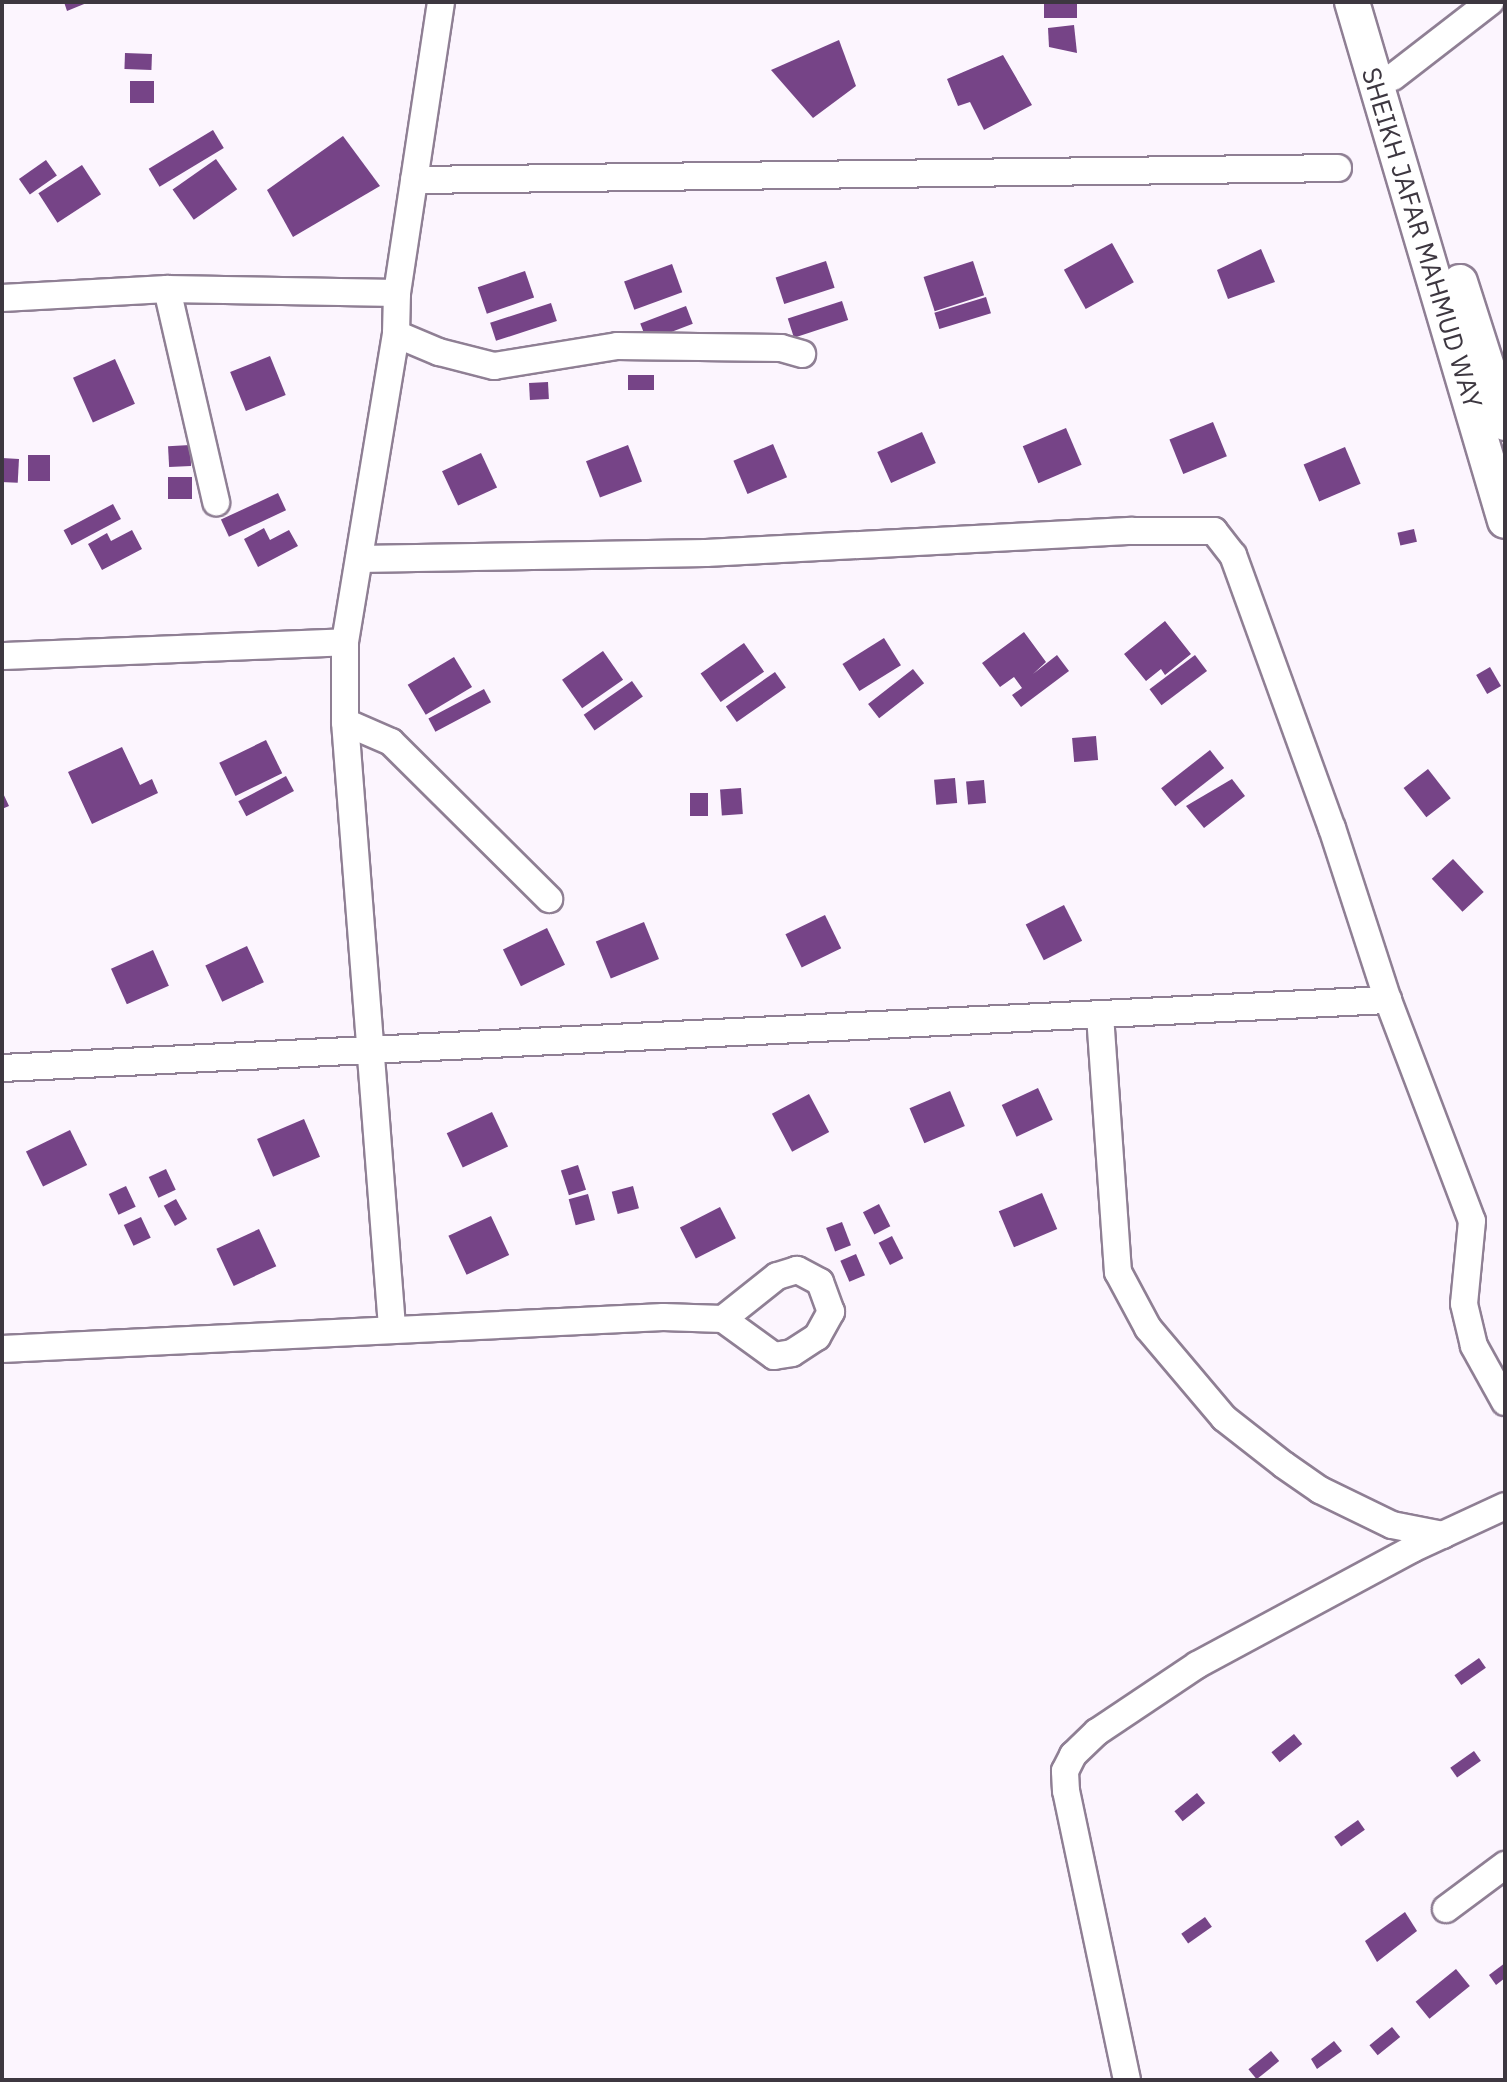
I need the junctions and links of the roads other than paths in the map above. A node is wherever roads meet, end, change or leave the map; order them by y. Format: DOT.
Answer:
graph roads {
  1 [pos="441,2"];
  2 [pos="1352,2"];
  3 [pos="1371,2"];
  4 [pos="1490,2"];
  5 [pos="1393,77"];
  6 [pos="1338,168"];
  7 [pos="414,180"];
  8 [pos="167,289"];
  9 [pos="397,293"];
  10 [pos="2,298"];
  11 [pos="396,334"];
  12 [pos="802,354"];
  13 [pos="1502,401"];
  14 [pos="216,502"];
  15 [pos="1505,521"];
  16 [pos="359,559"];
  17 [pos="345,642"];
  18 [pos="2,656"];
  19 [pos="345,722"];
  20 [pos="549,899"];
  21 [pos="1388,1000"];
  22 [pos="1100,1015"];
  23 [pos="372,1052"];
  24 [pos="2,1068"];
  25 [pos="723,1319"];
  26 [pos="392,1327"];
  27 [pos="2,1349"];
  28 [pos="1505,1402"];
  29 [pos="1505,1506"];
  30 [pos="1443,1535"];
  31 [pos="1505,1865"];
  32 [pos="1446,1909"];
  33 [pos="1127,2080"];
  1 -- 7 [label="street"];
  2 -- 15 [label="main road, SHEIKH JAFAR MAHMUD WAY"];
  3 -- 5 [label="main road, SHEIKH JAFAR MAHMUD WAY"];
  4 -- 5 [label="street"];
  5 -- 13 [label="main road, SHEIKH JAFAR MAHMUD WAY"];
  6 -- 7 [label="street"];
  7 -- 9 [label="street"];
  8 -- 9 [label="street"];
  8 -- 10 [label="street"];
  8 -- 14 [label="street"];
  9 -- 11 [label="street"];
  11 -- 12 [label="street"];
  11 -- 16 [label="street"];
  16 -- 17 [label="street"];
  16 -- 21 [label="street"];
  17 -- 18 [label="street"];
  17 -- 19 [label="street"];
  19 -- 20 [label="street"];
  19 -- 23 [label="street"];
  21 -- 22 [label="street"];
  21 -- 28 [label="street"];
  22 -- 23 [label="street"];
  22 -- 30 [label="street"];
  23 -- 24 [label="street"];
  23 -- 26 [label="street"];
  25 -- 26 [label="street"];
  26 -- 27 [label="street"];
  29 -- 30 [label="street"];
  30 -- 33 [label="street"];
  31 -- 32 [label="street"];
}
